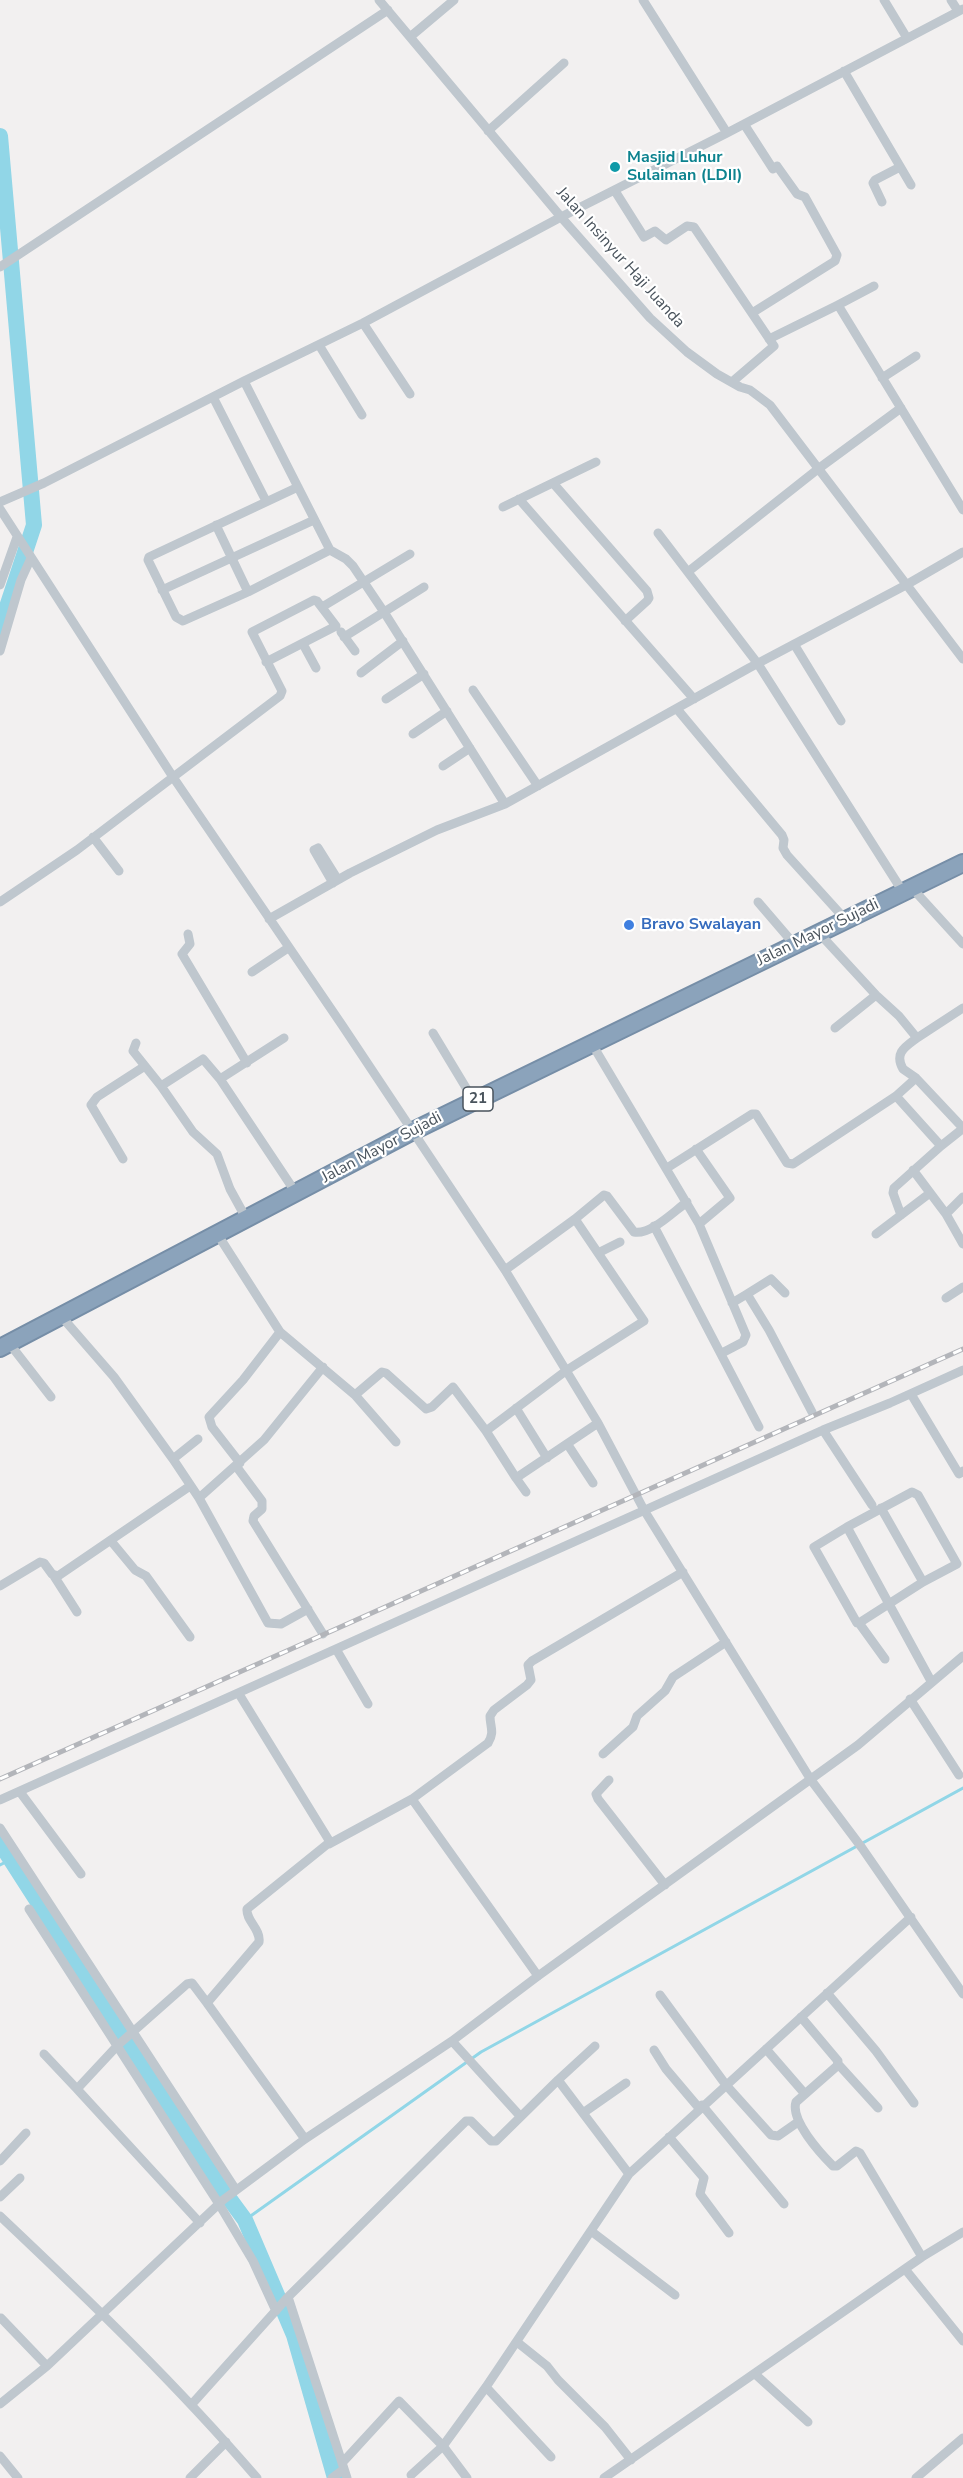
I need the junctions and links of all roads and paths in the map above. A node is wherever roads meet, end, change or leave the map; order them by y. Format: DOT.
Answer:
graph roads {
  1 [pos="379,0"];
  2 [pos="454,0"];
  3 [pos="643,0"];
  4 [pos="884,0"];
  5 [pos="951,0"];
  6 [pos="388,10"];
  7 [pos="961,10"];
  8 [pos="411,37"];
  9 [pos="907,38"];
  10 [pos="564,63"];
  11 [pos="844,71"];
  12 [pos="744,124"];
  13 [pos="488,131"];
  14 [pos="727,133"];
  15 [pos="900,167"];
  16 [pos="911,184"];
  17 [pos="615,191"];
  18 [pos="882,202"];
  19 [pos="561,217"];
  20 [pos="0,267"];
  21 [pos="874,286"];
  22 [pos="838,305"];
  23 [pos="752,313"];
  24 [pos="363,324"];
  25 [pos="769,339"];
  26 [pos="319,345"];
  27 [pos="916,356"];
  28 [pos="882,378"];
  29 [pos="244,381"];
  30 [pos="732,382"];
  31 [pos="410,394"];
  32 [pos="213,397"];
  33 [pos="901,408"];
  34 [pos="362,415"];
  35 [pos="596,462"];
  36 [pos="818,469"];
  37 [pos="553,483"];
  38 [pos="298,487"];
  39 [pos="519,500"];
  40 [pos="266,501"];
  41 [pos="0,502"];
  42 [pos="503,507"];
  43 [pos="0,509"];
  44 [pos="963,510"];
  45 [pos="314,520"];
  46 [pos="216,525"];
  47 [pos="658,533"];
  48 [pos="19,539"];
  49 [pos="330,550"];
  50 [pos="963,552"];
  51 [pos="410,554"];
  52 [pos="30,557"];
  53 [pos="231,558"];
  54 [pos="689,571"];
  55 [pos="363,584"];
  56 [pos="0,585"];
  57 [pos="906,585"];
  58 [pos="424,587"];
  59 [pos="162,590"];
  60 [pos="248,592"];
  61 [pos="322,607"];
  62 [pos="384,612"];
  63 [pos="625,621"];
  64 [pos="336,626"];
  65 [pos="344,636"];
  66 [pos="403,641"];
  67 [pos="303,644"];
  68 [pos="794,644"];
  69 [pos="0,651"];
  70 [pos="355,651"];
  71 [pos="963,659"];
  72 [pos="266,662"];
  73 [pos="758,664"];
  74 [pos="316,668"];
  75 [pos="361,673"];
  76 [pos="423,674"];
  77 [pos="473,690"];
  78 [pos="386,699"];
  79 [pos="694,699"];
  80 [pos="677,709"];
  81 [pos="447,711"];
  82 [pos="841,721"];
  83 [pos="413,734"];
  84 [pos="470,748"];
  85 [pos="442,766"];
  86 [pos="173,777"];
  87 [pos="538,786"];
  88 [pos="505,804"];
  89 [pos="93,837"];
  90 [pos="963,863"];
  91 [pos="118,871"];
  92 [pos="907,890"];
  93 [pos="0,902"];
  94 [pos="758,902"];
  95 [pos="269,919"];
  96 [pos="845,919"];
  97 [pos="818,932"];
  98 [pos="188,934"];
  99 [pos="794,944"];
  100 [pos="963,944"];
  101 [pos="288,948"];
  102 [pos="252,972"];
  103 [pos="876,995"];
  104 [pos="963,1008"];
  105 [pos="835,1028"];
  106 [pos="433,1033"];
  107 [pos="284,1038"];
  108 [pos="917,1038"];
  109 [pos="136,1043"];
  110 [pos="592,1044"];
  111 [pos="247,1063"];
  112 [pos="145,1066"];
  113 [pos="916,1078"];
  114 [pos="220,1079"];
  115 [pos="161,1086"];
  116 [pos="896,1096"];
  117 [pos="474,1101"];
  118 [pos="413,1131"];
  119 [pos="941,1146"];
  120 [pos="696,1149"];
  121 [pos="123,1159"];
  122 [pos="667,1168"];
  123 [pos="913,1170"];
  124 [pos="296,1193"];
  125 [pos="930,1193"];
  126 [pos="963,1197"];
  127 [pos="687,1202"];
  128 [pos="946,1214"];
  129 [pos="901,1215"];
  130 [pos="575,1219"];
  131 [pos="247,1220"];
  132 [pos="699,1224"];
  133 [pos="654,1226"];
  134 [pos="876,1234"];
  135 [pos="218,1235"];
  136 [pos="620,1242"];
  137 [pos="963,1244"];
  138 [pos="598,1253"];
  139 [pos="505,1270"];
  140 [pos="963,1287"];
  141 [pos="785,1293"];
  142 [pos="747,1294"];
  143 [pos="946,1298"];
  144 [pos="732,1303"];
  145 [pos="61,1316"];
  146 [pos="280,1332"];
  147 [pos="4,1346"];
  148 [pos="722,1353"];
  149 [pos="323,1367"];
  150 [pos="567,1370"];
  151 [pos="963,1370"];
  152 [pos="911,1394"];
  153 [pos="356,1395"];
  154 [pos="51,1397"];
  155 [pos="516,1408"];
  156 [pos="812,1412"];
  157 [pos="598,1423"];
  158 [pos="759,1427"];
  159 [pos="823,1430"];
  160 [pos="486,1431"];
  161 [pos="198,1439"];
  162 [pos="396,1442"];
  163 [pos="568,1445"];
  164 [pos="547,1458"];
  165 [pos="173,1459"];
  166 [pos="238,1465"];
  167 [pos="958,1475"];
  168 [pos="516,1478"];
  169 [pos="593,1483"];
  170 [pos="190,1486"];
  171 [pos="526,1492"];
  172 [pos="199,1498"];
  173 [pos="877,1507"];
  174 [pos="644,1510"];
  175 [pos="847,1527"];
  176 [pos="111,1541"];
  177 [pos="957,1564"];
  178 [pos="683,1572"];
  179 [pos="963,1574"];
  180 [pos="54,1576"];
  181 [pos="923,1582"];
  182 [pos="0,1586"];
  183 [pos="888,1605"];
  184 [pos="308,1610"];
  185 [pos="77,1612"];
  186 [pos="859,1623"];
  187 [pos="323,1634"];
  188 [pos="190,1637"];
  189 [pos="726,1642"];
  190 [pos="336,1649"];
  191 [pos="963,1656"];
  192 [pos="885,1659"];
  193 [pos="932,1681"];
  194 [pos="239,1694"];
  195 [pos="910,1699"];
  196 [pos="368,1704"];
  197 [pos="603,1754"];
  198 [pos="959,1775"];
  199 [pos="609,1780"];
  200 [pos="811,1780"];
  201 [pos="20,1792"];
  202 [pos="412,1799"];
  203 [pos="0,1800"];
  204 [pos="0,1828"];
  205 [pos="329,1844"];
  206 [pos="81,1874"];
  207 [pos="665,1885"];
  208 [pos="29,1909"];
  209 [pos="911,1917"];
  210 [pos="538,1976"];
  211 [pos="961,1988"];
  212 [pos="827,1993"];
  213 [pos="660,1995"];
  214 [pos="207,2003"];
  215 [pos="801,2017"];
  216 [pos="130,2034"];
  217 [pos="452,2041"];
  218 [pos="117,2045"];
  219 [pos="595,2046"];
  220 [pos="766,2049"];
  221 [pos="654,2050"];
  222 [pos="44,2054"];
  223 [pos="838,2064"];
  224 [pos="558,2080"];
  225 [pos="626,2083"];
  226 [pos="726,2085"];
  227 [pos="77,2089"];
  228 [pos="806,2094"];
  229 [pos="914,2103"];
  230 [pos="701,2107"];
  231 [pos="878,2108"];
  232 [pos="583,2113"];
  233 [pos="520,2116"];
  234 [pos="798,2122"];
  235 [pos="26,2133"];
  236 [pos="669,2137"];
  237 [pos="305,2139"];
  238 [pos="0,2161"];
  239 [pos="629,2174"];
  240 [pos="20,2178"];
  241 [pos="227,2197"];
  242 [pos="0,2198"];
  243 [pos="784,2204"];
  244 [pos="0,2216"];
  245 [pos="200,2223"];
  246 [pos="591,2231"];
  247 [pos="963,2232"];
  248 [pos="729,2233"];
  249 [pos="922,2257"];
  250 [pos="905,2269"];
  251 [pos="675,2295"];
  252 [pos="288,2298"];
  253 [pos="277,2309"];
  254 [pos="103,2313"];
  255 [pos="1,2318"];
  256 [pos="963,2341"];
  257 [pos="517,2342"];
  258 [pos="47,2366"];
  259 [pos="755,2374"];
  260 [pos="486,2386"];
  261 [pos="0,2404"];
  262 [pos="192,2404"];
  263 [pos="808,2422"];
  264 [pos="963,2438"];
  265 [pos="226,2442"];
  266 [pos="443,2446"];
  267 [pos="0,2456"];
  268 [pos="551,2457"];
  269 [pos="631,2460"];
  270 [pos="340,2472"];
  271 [pos="411,2475"];
  272 [pos="18,2478"];
  273 [pos="190,2478"];
  274 [pos="257,2478"];
  275 [pos="467,2478"];
  276 [pos="604,2478"];
  277 [pos="916,2478"];
  1 -- 6 [label="street, Jalan Insinyur Haji Juanda"];
  2 -- 8 [label="street"];
  3 -- 14 [label="street"];
  4 -- 9 [label="street"];
  5 -- 7 [label="street"];
  6 -- 8 [label="street, Jalan Insinyur Haji Juanda"];
  6 -- 20 [label="street"];
  7 -- 9 [label="street"];
  8 -- 13 [label="street, Jalan Insinyur Haji Juanda"];
  9 -- 11 [label="street"];
  10 -- 13 [label="street"];
  11 -- 12 [label="street"];
  11 -- 15 [label="street"];
  12 -- 14 [label="street"];
  12 -- 23 [label="street"];
  13 -- 19 [label="street, Jalan Insinyur Haji Juanda"];
  14 -- 17 [label="street"];
  15 -- 16 [label="street"];
  15 -- 18 [label="street"];
  17 -- 19 [label="street"];
  17 -- 23 [label="street"];
  19 -- 24 [label="street"];
  19 -- 30 [label="street, Jalan Insinyur Haji Juanda"];
  21 -- 22 [label="street"];
  22 -- 25 [label="street"];
  22 -- 28 [label="street"];
  23 -- 25 [label="street"];
  24 -- 26 [label="street"];
  24 -- 31 [label="street"];
  25 -- 30 [label="street"];
  26 -- 29 [label="street"];
  26 -- 34 [label="street"];
  27 -- 28 [label="street"];
  28 -- 33 [label="street"];
  29 -- 32 [label="street"];
  29 -- 38 [label="street"];
  30 -- 36 [label="street, Jalan Insinyur Haji Juanda"];
  32 -- 40 [label="street"];
  32 -- 41 [label="street"];
  33 -- 36 [label="street"];
  33 -- 44 [label="street"];
  35 -- 37 [label="street"];
  36 -- 54 [label="street"];
  36 -- 57 [label="street, Jalan Insinyur Haji Juanda"];
  37 -- 39 [label="street"];
  37 -- 63 [label="street"];
  38 -- 40 [label="street"];
  38 -- 45 [label="street"];
  39 -- 42 [label="street"];
  39 -- 63 [label="street"];
  40 -- 46 [label="street"];
  43 -- 48 [label="street"];
  45 -- 49 [label="street"];
  45 -- 53 [label="street"];
  46 -- 53 [label="street"];
  46 -- 59 [label="street"];
  47 -- 54 [label="street"];
  48 -- 52 [label="street"];
  48 -- 56 [label="street"];
  49 -- 55 [label="street"];
  49 -- 60 [label="street"];
  50 -- 57 [label="street"];
  51 -- 55 [label="street"];
  52 -- 69 [label="street"];
  52 -- 86 [label="street"];
  53 -- 59 [label="street"];
  53 -- 60 [label="street"];
  54 -- 73 [label="street"];
  55 -- 61 [label="street"];
  55 -- 62 [label="street"];
  57 -- 68 [label="street"];
  57 -- 71 [label="street, Jalan Insinyur Haji Juanda"];
  58 -- 62 [label="street"];
  59 -- 60 [label="street"];
  61 -- 64 [label="street"];
  61 -- 72 [label="street"];
  62 -- 65 [label="street"];
  62 -- 66 [label="street"];
  63 -- 79 [label="street"];
  64 -- 65 [label="street"];
  64 -- 67 [label="street"];
  65 -- 70 [label="street"];
  66 -- 75 [label="street"];
  66 -- 76 [label="street"];
  67 -- 72 [label="street"];
  67 -- 74 [label="street"];
  68 -- 73 [label="street"];
  68 -- 82 [label="street"];
  72 -- 86 [label="street"];
  73 -- 79 [label="street"];
  73 -- 92 [label="street"];
  76 -- 78 [label="street"];
  76 -- 81 [label="street"];
  77 -- 87 [label="street"];
  79 -- 80 [label="street"];
  80 -- 87 [label="street"];
  80 -- 96 [label="street"];
  81 -- 83 [label="street"];
  81 -- 84 [label="street"];
  84 -- 85 [label="street"];
  84 -- 88 [label="street"];
  86 -- 89 [label="street"];
  86 -- 95 [label="street"];
  87 -- 88 [label="street"];
  88 -- 95 [label="street"];
  89 -- 91 [label="street"];
  89 -- 93 [label="street"];
  90 -- 92 [label="highway, Jalan Mayor Sujadi / 21"];
  92 -- 96 [label="highway, Jalan Mayor Sujadi / 21"];
  92 -- 100 [label="street"];
  94 -- 99 [label="street"];
  95 -- 101 [label="street"];
  96 -- 97 [label="highway, Jalan Mayor Sujadi / 21"];
  97 -- 99 [label="highway, Jalan Mayor Sujadi / 21"];
  97 -- 103 [label="street"];
  98 -- 111 [label="street"];
  99 -- 110 [label="highway, Jalan Mayor Sujadi / 21"];
  101 -- 102 [label="street"];
  101 -- 118 [label="street"];
  103 -- 105 [label="street"];
  103 -- 108 [label="street"];
  104 -- 108 [label="street"];
  106 -- 117 [label="street"];
  107 -- 111 [label="street"];
  108 -- 113 [label="street"];
  109 -- 112 [label="street"];
  110 -- 117 [label="highway, Jalan Mayor Sujadi / 21"];
  110 -- 122 [label="street"];
  111 -- 114 [label="street"];
  112 -- 115 [label="street"];
  112 -- 121 [label="street"];
  113 -- 116 [label="street"];
  113 -- 119 [label="street"];
  114 -- 115 [label="street"];
  114 -- 124 [label="street"];
  115 -- 131 [label="street"];
  116 -- 119 [label="street"];
  116 -- 120 [label="street"];
  117 -- 118 [label="highway, Jalan Mayor Sujadi / 21"];
  118 -- 124 [label="highway, Jalan Mayor Sujadi / 21"];
  118 -- 139 [label="street"];
  119 -- 123 [label="street"];
  120 -- 122 [label="street"];
  120 -- 132 [label="street"];
  122 -- 127 [label="street"];
  123 -- 125 [label="street"];
  123 -- 129 [label="street"];
  124 -- 131 [label="highway, Jalan Mayor Sujadi / 21"];
  125 -- 128 [label="street"];
  125 -- 129 [label="street"];
  126 -- 128 [label="street"];
  127 -- 132 [label="street"];
  127 -- 133 [label="street"];
  128 -- 137 [label="street"];
  129 -- 134 [label="street"];
  130 -- 133 [label="street"];
  130 -- 138 [label="street"];
  130 -- 139 [label="street"];
  131 -- 135 [label="highway, Jalan Mayor Sujadi / 21"];
  132 -- 144 [label="street"];
  133 -- 148 [label="street"];
  135 -- 145 [label="highway, Jalan Mayor Sujadi / 21"];
  135 -- 146 [label="street"];
  136 -- 138 [label="street"];
  138 -- 150 [label="street"];
  139 -- 150 [label="street"];
  140 -- 143 [label="street"];
  141 -- 142 [label="street"];
  142 -- 144 [label="street"];
  142 -- 156 [label="street"];
  144 -- 148 [label="street"];
  145 -- 147 [label="highway, Jalan Mayor Sujadi / 21"];
  145 -- 165 [label="street"];
  146 -- 149 [label="street"];
  146 -- 166 [label="street"];
  147 -- 154 [label="street"];
  148 -- 158 [label="street"];
  149 -- 153 [label="street"];
  149 -- 166 [label="street"];
  150 -- 155 [label="street"];
  150 -- 157 [label="street"];
  151 -- 152 [label="street"];
  152 -- 159 [label="street"];
  152 -- 167 [label="street"];
  153 -- 160 [label="street"];
  153 -- 162 [label="street"];
  155 -- 160 [label="street"];
  155 -- 164 [label="street"];
  157 -- 163 [label="street"];
  157 -- 174 [label="street"];
  159 -- 173 [label="street"];
  159 -- 174 [label="street"];
  160 -- 168 [label="street"];
  161 -- 165 [label="street"];
  163 -- 164 [label="street"];
  163 -- 169 [label="street"];
  164 -- 168 [label="street"];
  165 -- 170 [label="street"];
  166 -- 172 [label="street"];
  166 -- 184 [label="street"];
  168 -- 171 [label="street"];
  170 -- 172 [label="street"];
  170 -- 176 [label="street"];
  172 -- 184 [label="street"];
  173 -- 175 [label="street"];
  173 -- 177 [label="street"];
  173 -- 181 [label="street"];
  174 -- 178 [label="street"];
  174 -- 190 [label="street"];
  175 -- 183 [label="street"];
  175 -- 186 [label="street"];
  176 -- 180 [label="street"];
  176 -- 188 [label="street"];
  177 -- 179 [label="street"];
  177 -- 181 [label="street"];
  178 -- 189 [label="street"];
  178 -- 202 [label="street"];
  180 -- 182 [label="street"];
  180 -- 185 [label="street"];
  181 -- 183 [label="street"];
  183 -- 186 [label="street"];
  183 -- 193 [label="street"];
  184 -- 187 [label="street"];
  186 -- 192 [label="street"];
  189 -- 197 [label="street"];
  189 -- 200 [label="street"];
  190 -- 194 [label="street"];
  190 -- 196 [label="street"];
  191 -- 193 [label="street"];
  193 -- 195 [label="street"];
  194 -- 201 [label="street"];
  194 -- 205 [label="street"];
  195 -- 198 [label="street"];
  195 -- 200 [label="street"];
  199 -- 207 [label="street"];
  200 -- 207 [label="street"];
  200 -- 209 [label="street"];
  201 -- 203 [label="street"];
  201 -- 206 [label="street"];
  202 -- 205 [label="street"];
  202 -- 210 [label="street"];
  204 -- 216 [label="street"];
  205 -- 214 [label="street"];
  207 -- 210 [label="street"];
  208 -- 218 [label="street"];
  209 -- 211 [label="street"];
  209 -- 212 [label="street"];
  210 -- 217 [label="street"];
  212 -- 215 [label="street"];
  212 -- 229 [label="street"];
  213 -- 226 [label="street"];
  214 -- 216 [label="street"];
  214 -- 237 [label="street"];
  215 -- 220 [label="street"];
  215 -- 223 [label="street"];
  216 -- 218 [label="street"];
  216 -- 241 [label="street"];
  217 -- 233 [label="street"];
  217 -- 237 [label="street"];
  218 -- 227 [label="street"];
  218 -- 241 [label="street"];
  219 -- 224 [label="street"];
  220 -- 226 [label="street"];
  220 -- 228 [label="street"];
  221 -- 230 [label="street"];
  222 -- 227 [label="street"];
  223 -- 228 [label="street"];
  223 -- 231 [label="street"];
  224 -- 232 [label="street"];
  224 -- 233 [label="street"];
  225 -- 232 [label="street"];
  226 -- 230 [label="street"];
  226 -- 234 [label="street"];
  227 -- 245 [label="street"];
  228 -- 234 [label="street"];
  230 -- 236 [label="street"];
  230 -- 243 [label="street"];
  232 -- 239 [label="street"];
  233 -- 252 [label="street"];
  234 -- 249 [label="street"];
  235 -- 238 [label="street"];
  236 -- 239 [label="street"];
  236 -- 248 [label="street"];
  237 -- 241 [label="street"];
  239 -- 246 [label="street"];
  240 -- 242 [label="street"];
  241 -- 245 [label="street"];
  241 -- 253 [label="street"];
  244 -- 254 [label="street"];
  245 -- 254 [label="street"];
  246 -- 251 [label="street"];
  246 -- 257 [label="street"];
  247 -- 249 [label="street"];
  249 -- 250 [label="street"];
  250 -- 256 [label="street"];
  250 -- 259 [label="street"];
  252 -- 253 [label="street"];
  252 -- 270 [label="street"];
  253 -- 262 [label="street"];
  254 -- 258 [label="street"];
  254 -- 262 [label="street"];
  255 -- 258 [label="street"];
  257 -- 260 [label="street"];
  257 -- 269 [label="street"];
  258 -- 261 [label="street"];
  259 -- 263 [label="street"];
  259 -- 269 [label="street"];
  260 -- 266 [label="street"];
  260 -- 268 [label="street"];
  262 -- 265 [label="street"];
  264 -- 277 [label="street"];
  265 -- 273 [label="street"];
  265 -- 274 [label="street"];
  266 -- 270 [label="street"];
  266 -- 271 [label="street"];
  266 -- 275 [label="street"];
  267 -- 272 [label="street"];
  269 -- 276 [label="street"];
}
